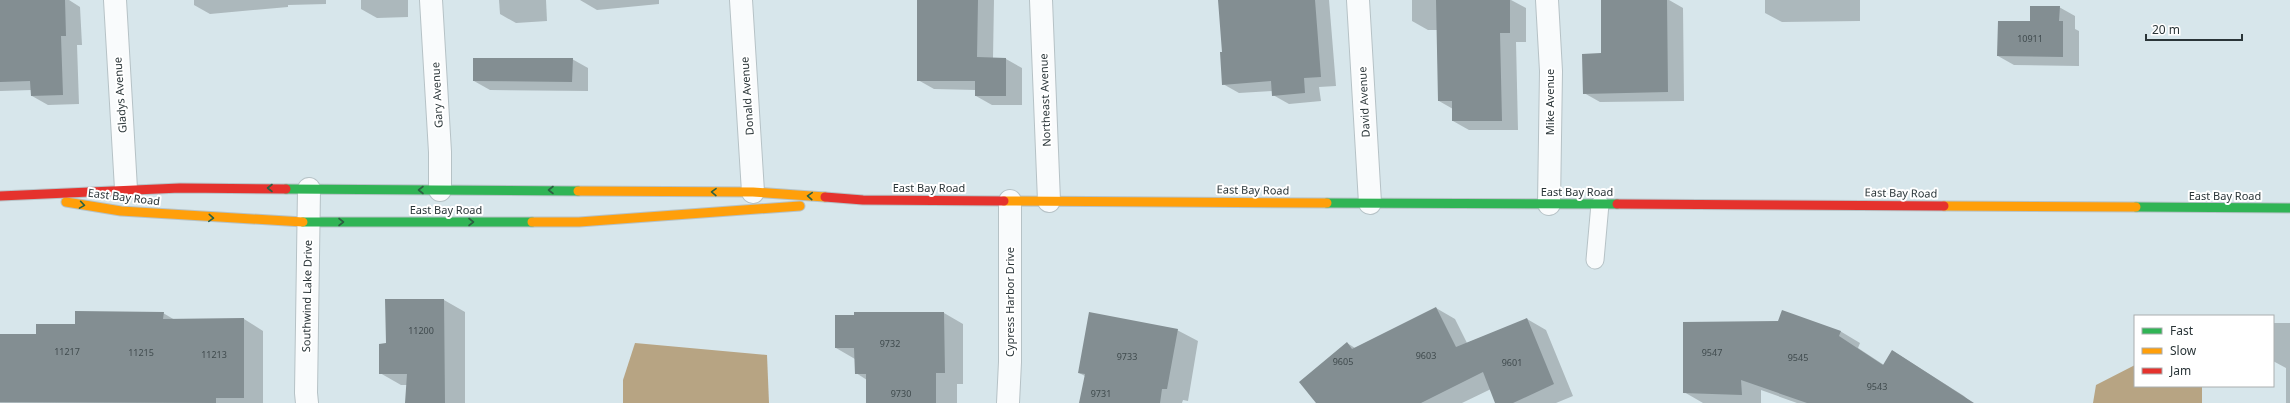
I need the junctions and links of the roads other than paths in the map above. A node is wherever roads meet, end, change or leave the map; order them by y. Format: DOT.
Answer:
graph roads {
  1 [pos="115,0"];
  2 [pos="432,0"];
  3 [pos="741,0"];
  4 [pos="1041,0"];
  5 [pos="1358,0"];
  6 [pos="1547,0"];
  7 [pos="126,189"];
  8 [pos="309,189"];
  9 [pos="440,190"];
  10 [pos="753,192"];
  11 [pos="0,196"];
  12 [pos="30,196"];
  13 [pos="863,200"];
  14 [pos="1010,201"];
  15 [pos="1049,201"];
  16 [pos="1370,204"];
  17 [pos="1549,204"];
  18 [pos="1600,204"];
  19 [pos="2290,208"];
  20 [pos="308,222"];
  21 [pos="1595,260"];
  22 [pos="307,403"];
  23 [pos="1008,403"];
  1 -- 7 [label="street, Gladys Avenue"];
  2 -- 9 [label="street, Gary Avenue"];
  3 -- 10 [label="street, Donald Avenue"];
  4 -- 15 [label="street, Northeast Avenue"];
  5 -- 16 [label="street, David Avenue"];
  6 -- 17 [label="street, Mike Avenue"];
  8 -- 7 [label="street, East Bay Road, one-way"];
  7 -- 12 [label="street, East Bay Road"];
  9 -- 8 [label="street, East Bay Road, one-way"];
  8 -- 20 [label="street, Southwind Lake Drive"];
  10 -- 9 [label="street, East Bay Road, one-way"];
  13 -- 10 [label="street, East Bay Road, one-way"];
  11 -- 12 [label="street, East Bay Road"];
  12 -- 20 [label="street, East Bay Road, one-way"];
  13 -- 14 [label="street, East Bay Road"];
  20 -- 13 [label="street, East Bay Road, one-way"];
  14 -- 15 [label="street, East Bay Road"];
  14 -- 23 [label="street, Cypress Harbor Drive"];
  15 -- 16 [label="street, East Bay Road"];
  16 -- 17 [label="street, East Bay Road"];
  17 -- 18 [label="street, East Bay Road"];
  18 -- 19 [label="street, East Bay Road"];
  18 -- 21 [label="lane"];
  20 -- 22 [label="street, Southwind Lake Drive"];
}
